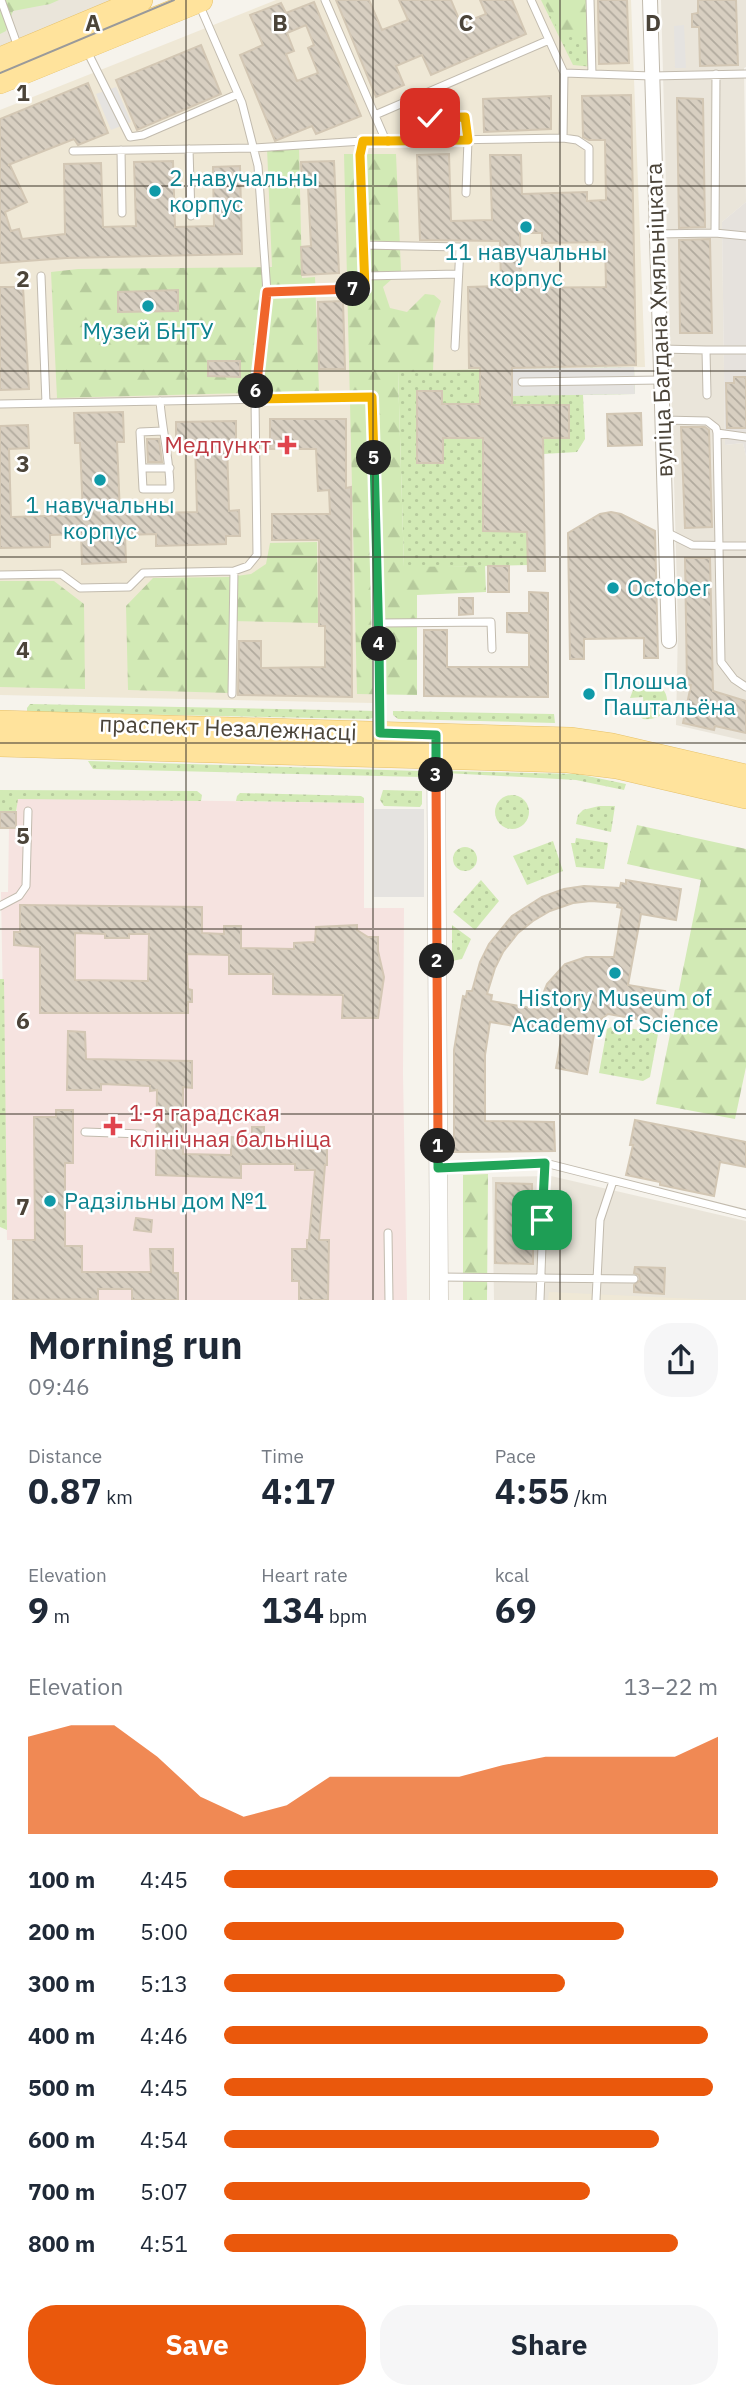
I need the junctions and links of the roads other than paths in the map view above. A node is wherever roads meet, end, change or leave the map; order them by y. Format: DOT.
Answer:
graph roads {
  1 [pos="1,0"];
  2 [pos="141,0"];
  3 [pos="199,0"];
  4 [pos="325,0"];
  5 [pos="531,0"];
  6 [pos="590,0"];
  7 [pos="650,0"];
  8 [pos="549,40"];
  9 [pos="85,47"];
  10 [pos="19,60"];
  11 [pos="564,73"];
  12 [pos="592,74"];
  13 [pos="746,74"];
  14 [pos="716,75"];
  15 [pos="652,76"];
  16 [pos="0,82"];
  17 [pos="238,94"];
  18 [pos="375,115"];
  19 [pos="430,118"];
  20 [pos="563,138"];
  21 [pos="468,140"];
  22 [pos="363,141"];
  23 [pos="386,141"];
  24 [pos="254,148"];
  25 [pos="189,149"];
  26 [pos="121,150"];
  27 [pos="73,151"];
  28 [pos="589,181"];
  29 [pos="466,193"];
  30 [pos="122,213"];
  31 [pos="191,216"];
  32 [pos="657,233"];
  33 [pos="715,233"];
  34 [pos="746,236"];
  35 [pos="363,245"];
  36 [pos="458,274"];
  37 [pos="41,276"];
  38 [pos="364,276"];
  39 [pos="267,292"];
  40 [pos="455,347"];
  41 [pos="660,349"];
  42 [pos="706,350"];
  43 [pos="746,350"];
  44 [pos="661,380"];
  45 [pos="522,382"];
  46 [pos="707,395"];
  47 [pos="256,399"];
  48 [pos="160,401"];
  49 [pos="46,403"];
  50 [pos="0,404"];
  51 [pos="662,419"];
  52 [pos="163,431"];
  53 [pos="717,433"];
  54 [pos="746,437"];
  55 [pos="142,468"];
  56 [pos="170,468"];
  57 [pos="666,532"];
  58 [pos="720,546"];
  59 [pos="746,546"];
  60 [pos="234,571"];
  61 [pos="0,575"];
  62 [pos="379,623"];
  63 [pos="669,641"];
  64 [pos="492,649"];
  65 [pos="746,687"];
  66 [pos="232,694"];
  67 [pos="0,722"];
  68 [pos="380,733"];
  69 [pos="436,735"];
  70 [pos="0,745"];
  71 [pos="436,758"];
  72 [pos="746,776"];
  73 [pos="746,797"];
  74 [pos="29,811"];
  75 [pos="0,906"];
  76 [pos="85,1132"];
  77 [pos="143,1134"];
  78 [pos="545,1163"];
  79 [pos="438,1168"];
  80 [pos="613,1181"];
  81 [pos="746,1214"];
  82 [pos="388,1233"];
  83 [pos="439,1277"];
  84 [pos="540,1278"];
  85 [pos="596,1278"];
  86 [pos="634,1279"];
  87 [pos="389,1300"];
  88 [pos="439,1300"];
  89 [pos="540,1300"];
  90 [pos="596,1300"];
  1 -- 10 [label="lane"];
  2 -- 10 [label="main road"];
  3 -- 9 [label="main road"];
  3 -- 17 [label="lane"];
  4 -- 18 [label="lane"];
  5 -- 8 [label="lane"];
  6 -- 12 [label="lane"];
  7 -- 15 [label="street, вуліца Багдана Хмяльніцкага"];
  8 -- 11 [label="lane"];
  8 -- 18 [label="lane"];
  9 -- 10 [label="main road"];
  9 -- 17 [label="lane"];
  10 -- 16 [label="main road"];
  11 -- 12 [label="lane"];
  11 -- 20 [label="lane"];
  12 -- 15 [label="lane"];
  13 -- 14 [label="lane"];
  14 -- 15 [label="lane"];
  14 -- 33 [label="lane"];
  15 -- 32 [label="street, вуліца Багдана Хмяльніцкага"];
  17 -- 24 [label="lane"];
  18 -- 23 [label="lane"];
  19 -- 21 [label="lane"];
  20 -- 21 [label="lane"];
  20 -- 28 [label="lane"];
  21 -- 23 [label="lane"];
  21 -- 29 [label="lane"];
  22 -- 23 [label="lane"];
  22 -- 24 [label="lane"];
  22 -- 35 [label="lane"];
  24 -- 25 [label="lane"];
  24 -- 39 [label="lane"];
  25 -- 26 [label="lane"];
  25 -- 31 [label="lane"];
  26 -- 27 [label="lane"];
  26 -- 30 [label="lane"];
  32 -- 33 [label="lane"];
  32 -- 41 [label="street, вуліца Багдана Хмяльніцкага"];
  33 -- 34 [label="lane"];
  35 -- 36 [label="lane"];
  35 -- 38 [label="lane"];
  36 -- 38 [label="lane"];
  36 -- 40 [label="lane"];
  37 -- 49 [label="lane"];
  38 -- 39 [label="lane"];
  39 -- 47 [label="lane"];
  41 -- 42 [label="lane"];
  41 -- 44 [label="street, вуліца Багдана Хмяльніцкага"];
  42 -- 43 [label="lane"];
  42 -- 46 [label="lane"];
  44 -- 45 [label="lane"];
  44 -- 51 [label="street, вуліца Багдана Хмяльніцкага"];
  47 -- 48 [label="lane"];
  47 -- 60 [label="lane"];
  47 -- 62 [label="lane"];
  48 -- 49 [label="lane"];
  48 -- 52 [label="lane"];
  49 -- 50 [label="lane"];
  51 -- 53 [label="lane"];
  51 -- 57 [label="street, вуліца Багдана Хмяльніцкага"];
  52 -- 55 [label="lane"];
  52 -- 56 [label="lane"];
  53 -- 54 [label="lane"];
  53 -- 58 [label="lane"];
  55 -- 56 [label="lane"];
  55 -- 56 [label="lane"];
  57 -- 58 [label="lane"];
  57 -- 63 [label="street, вуліца Багдана Хмяльніцкага"];
  58 -- 59 [label="lane"];
  58 -- 65 [label="lane"];
  60 -- 61 [label="lane"];
  60 -- 66 [label="lane"];
  62 -- 64 [label="lane"];
  62 -- 68 [label="lane"];
  67 -- 68 [label="main road, праспект Незалежнасці"];
  68 -- 69 [label="main road, праспект Незалежнасці"];
  69 -- 71 [label="street"];
  69 -- 72 [label="main road, праспект Незалежнасці"];
  70 -- 71 [label="main road, праспект Незалежнасці"];
  71 -- 73 [label="main road, праспект Незалежнасці"];
  71 -- 79 [label="street"];
  74 -- 75 [label="lane"];
  76 -- 77 [label="lane"];
  78 -- 79 [label="lane"];
  78 -- 80 [label="lane"];
  78 -- 84 [label="lane"];
  79 -- 83 [label="street"];
  80 -- 81 [label="lane"];
  80 -- 85 [label="lane"];
  82 -- 87 [label="lane"];
  83 -- 84 [label="lane"];
  83 -- 88 [label="street"];
  84 -- 85 [label="lane"];
  84 -- 89 [label="lane"];
  85 -- 86 [label="lane"];
  85 -- 90 [label="lane"];
}
